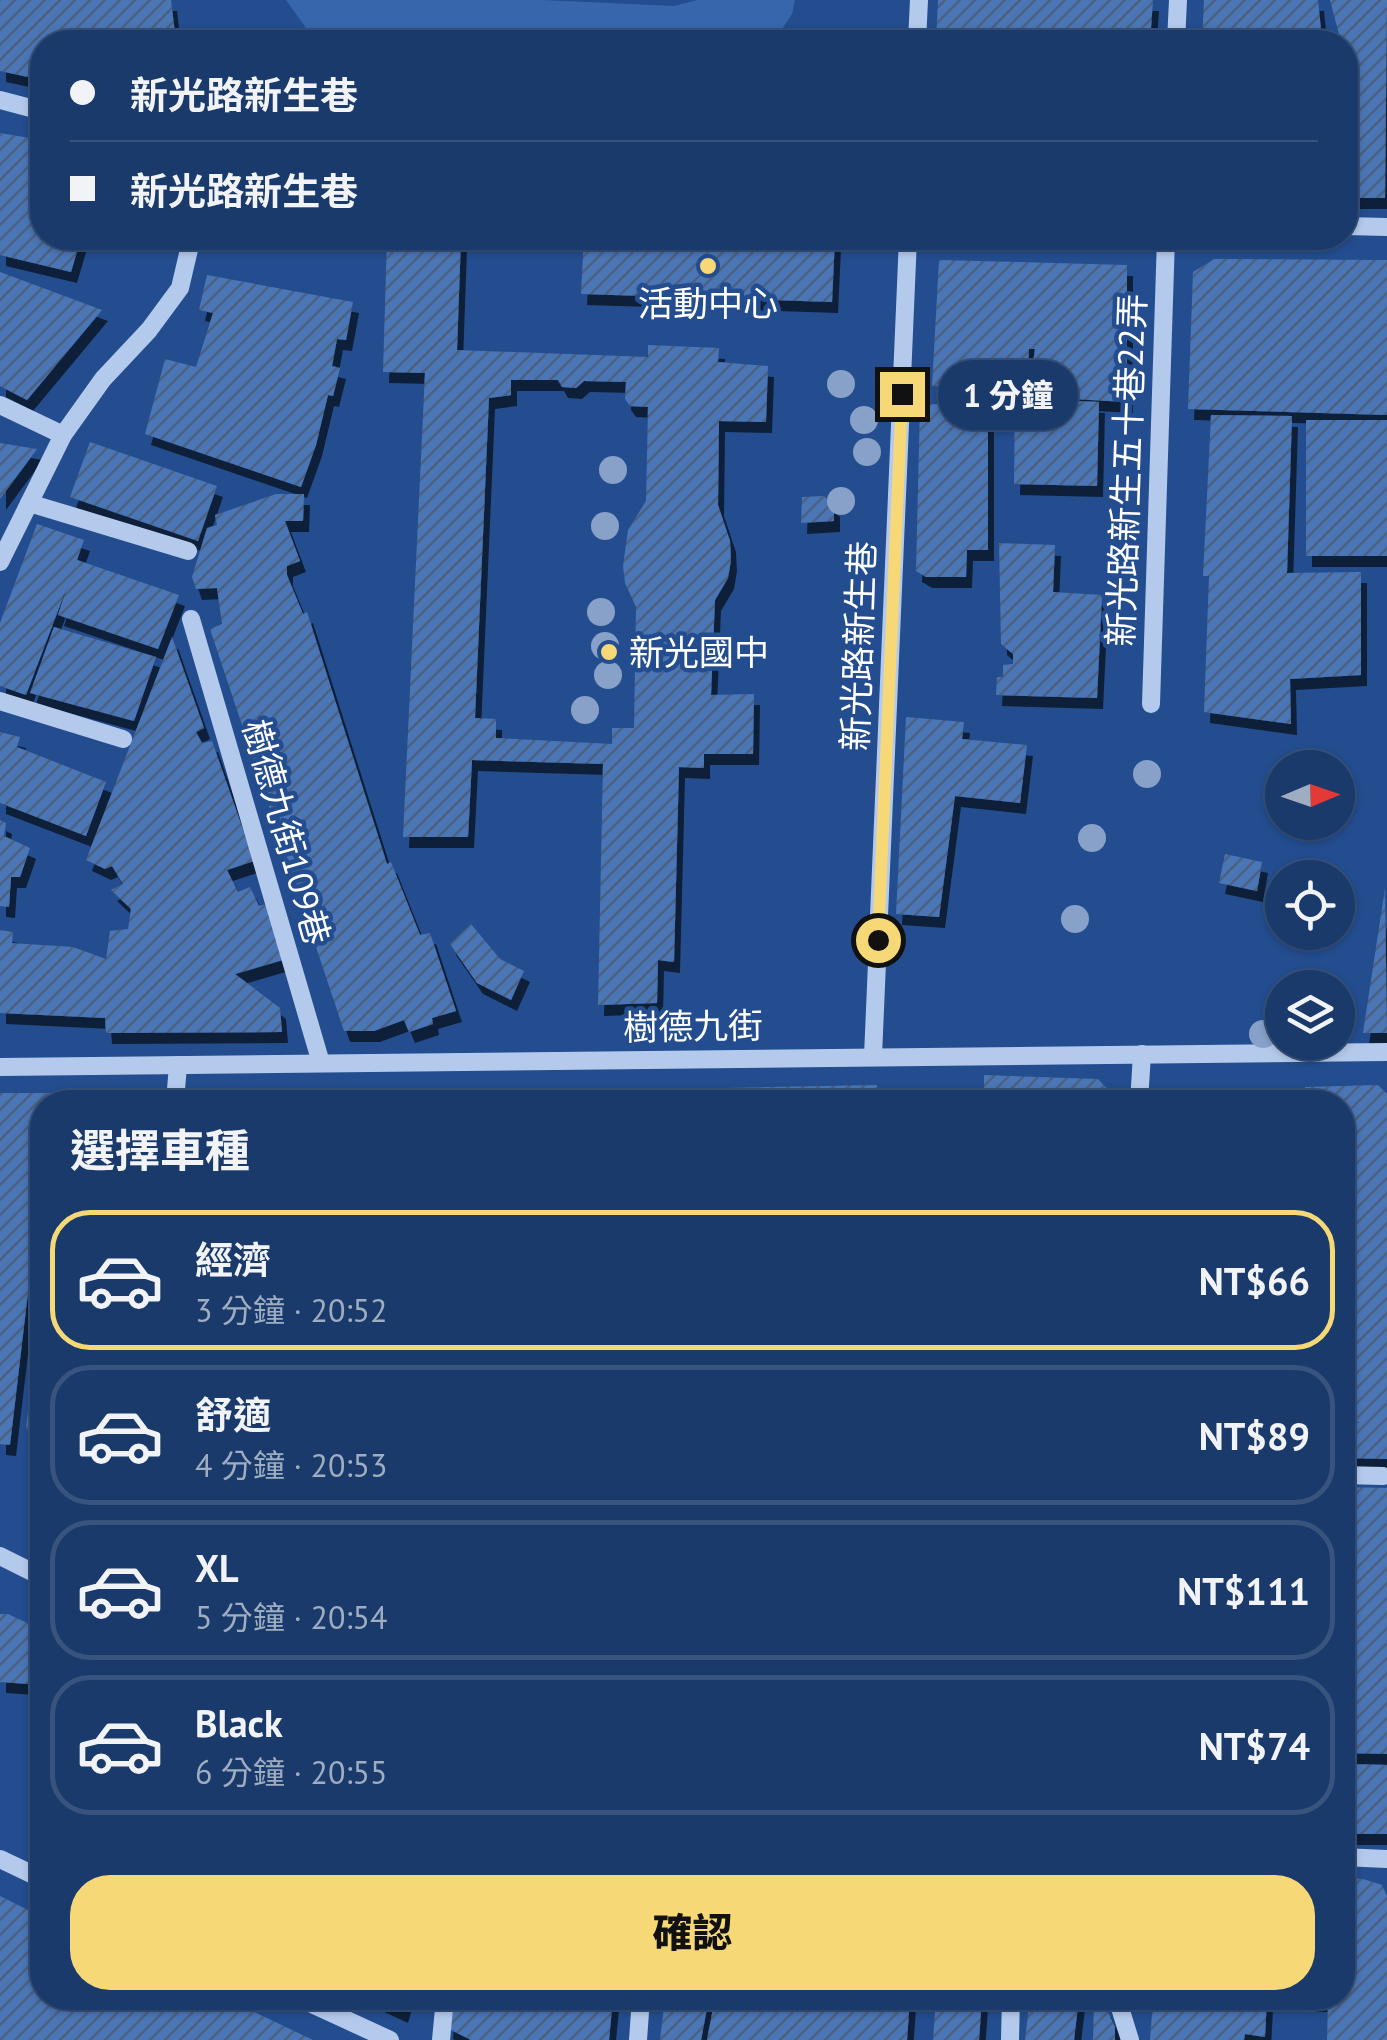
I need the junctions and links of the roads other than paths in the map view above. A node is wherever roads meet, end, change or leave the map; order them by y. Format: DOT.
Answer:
graph roads {
  1 [pos="918,0"];
  2 [pos="1178,0"];
  3 [pos="917,30"];
  4 [pos="1177,30"];
  5 [pos="0,100"];
  6 [pos="30,108"];
  7 [pos="1358,226"];
  8 [pos="1387,227"];
  9 [pos="189,250"];
  10 [pos="907,250"];
  11 [pos="1166,250"];
  12 [pos="0,405"];
  13 [pos="63,436"];
  14 [pos="29,503"];
  15 [pos="188,551"];
  16 [pos="0,562"];
  17 [pos="191,619"];
  18 [pos="0,701"];
  19 [pos="1151,704"];
  20 [pos="123,739"];
  21 [pos="1387,1052"];
  22 [pos="1142,1054"];
  23 [pos="873,1056"];
  24 [pos="321,1063"];
  25 [pos="178,1065"];
  26 [pos="0,1067"];
  27 [pos="175,1090"];
  28 [pos="1140,1090"];
  29 [pos="1355,1475"];
  30 [pos="1382,1476"];
  31 [pos="0,1556"];
  32 [pos="30,1571"];
  33 [pos="1355,1858"];
  34 [pos="0,1859"];
  35 [pos="1387,1859"];
  36 [pos="30,1873"];
  37 [pos="324,2010"];
  38 [pos="444,2010"];
  39 [pos="640,2010"];
  40 [pos="1010,2010"];
  41 [pos="1121,2010"];
  42 [pos="390,2040"];
  43 [pos="441,2040"];
  44 [pos="638,2040"];
  45 [pos="1010,2040"];
  46 [pos="1130,2040"];
  1 -- 3 [label="street"];
  2 -- 4 [label="street"];
  5 -- 6 [label="street"];
  7 -- 8 [label="street"];
  9 -- 13 [label="street"];
  10 -- 23 [label="street, 新光路新生巷"];
  11 -- 19 [label="street, 新光路新生五十巷22弄"];
  12 -- 13 [label="street"];
  13 -- 14 [label="street"];
  14 -- 15 [label="street"];
  14 -- 16 [label="street"];
  17 -- 24 [label="street, 樹德九街109巷"];
  18 -- 20 [label="street"];
  21 -- 22 [label="street, 樹德九街"];
  22 -- 23 [label="street, 樹德九街"];
  22 -- 28 [label="street"];
  23 -- 24 [label="street, 樹德九街"];
  24 -- 25 [label="street, 樹德九街"];
  25 -- 26 [label="street, 樹德九街"];
  25 -- 27 [label="street"];
  29 -- 30 [label="street"];
  31 -- 32 [label="street"];
  33 -- 35 [label="street"];
  34 -- 36 [label="street"];
  37 -- 42 [label="street"];
  38 -- 43 [label="street"];
  39 -- 44 [label="street"];
  40 -- 45 [label="street"];
  41 -- 46 [label="street"];
}
